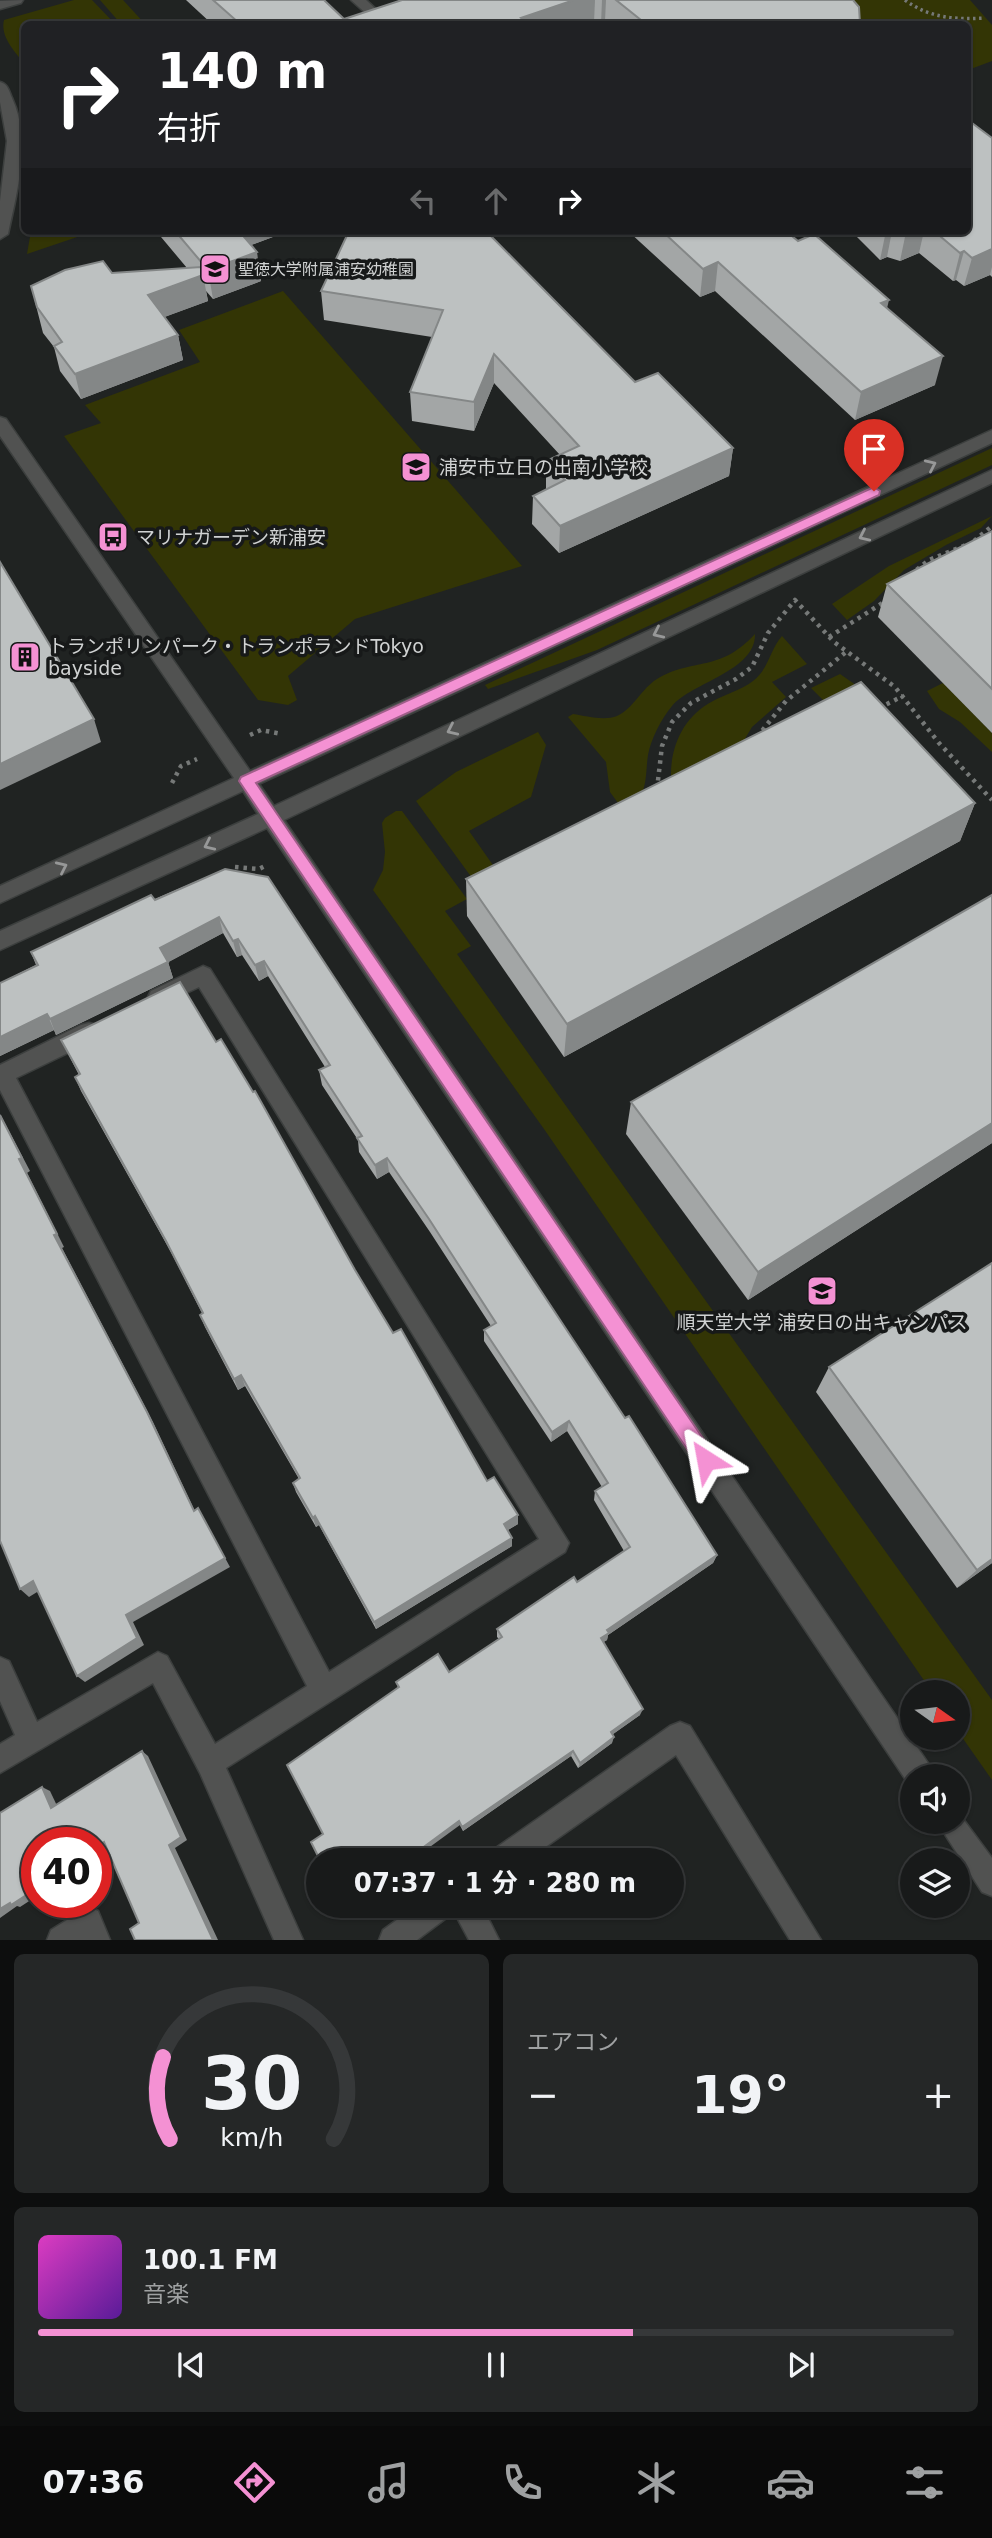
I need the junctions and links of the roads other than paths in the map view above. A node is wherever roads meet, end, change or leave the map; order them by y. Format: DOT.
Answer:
graph roads {
  1 [pos="16,0"];
  2 [pos="362,1"];
  3 [pos="0,5"];
  4 [pos="382,21"];
  5 [pos="0,86"];
  6 [pos="0,234"];
  7 [pos="0,423"];
  8 [pos="992,436"];
  9 [pos="992,476"];
  10 [pos="246,781"];
  11 [pos="271,817"];
  12 [pos="0,895"];
  13 [pos="0,941"];
  14 [pos="141,1006"];
  15 [pos="116,1018"];
  16 [pos="0,1670"];
  17 [pos="325,1692"];
  18 [pos="31,1740"];
  19 [pos="0,1759"];
  20 [pos="210,1763"];
  21 [pos="912,1764"];
  22 [pos="959,1834"];
  23 [pos="519,1848"];
  24 [pos="992,1882"];
  25 [pos="423,1918"];
  26 [pos="473,1918"];
  27 [pos="61,1940"];
  28 [pos="96,1940"];
  29 [pos="289,1940"];
  30 [pos="393,1940"];
  31 [pos="485,1940"];
  32 [pos="807,1940"];
  1 -- 3 [label="street"];
  2 -- 4 [label="street"];
  5 -- 6 [label="street"];
  7 -- 10 [label="street"];
  10 -- 8 [label="street, one-way"];
  9 -- 11 [label="street, one-way"];
  10 -- 11 [label="street"];
  12 -- 10 [label="street, one-way"];
  11 -- 13 [label="street, one-way"];
  11 -- 21 [label="street"];
  14 -- 17 [label="street"];
  15 -- 17 [label="street"];
  16 -- 18 [label="street"];
  17 -- 20 [label="street"];
  18 -- 19 [label="street"];
  18 -- 20 [label="street"];
  20 -- 29 [label="street"];
  22 -- 24 [label="street"];
  23 -- 32 [label="street"];
  25 -- 30 [label="street"];
  26 -- 31 [label="street"];
  27 -- 28 [label="street"];
}
